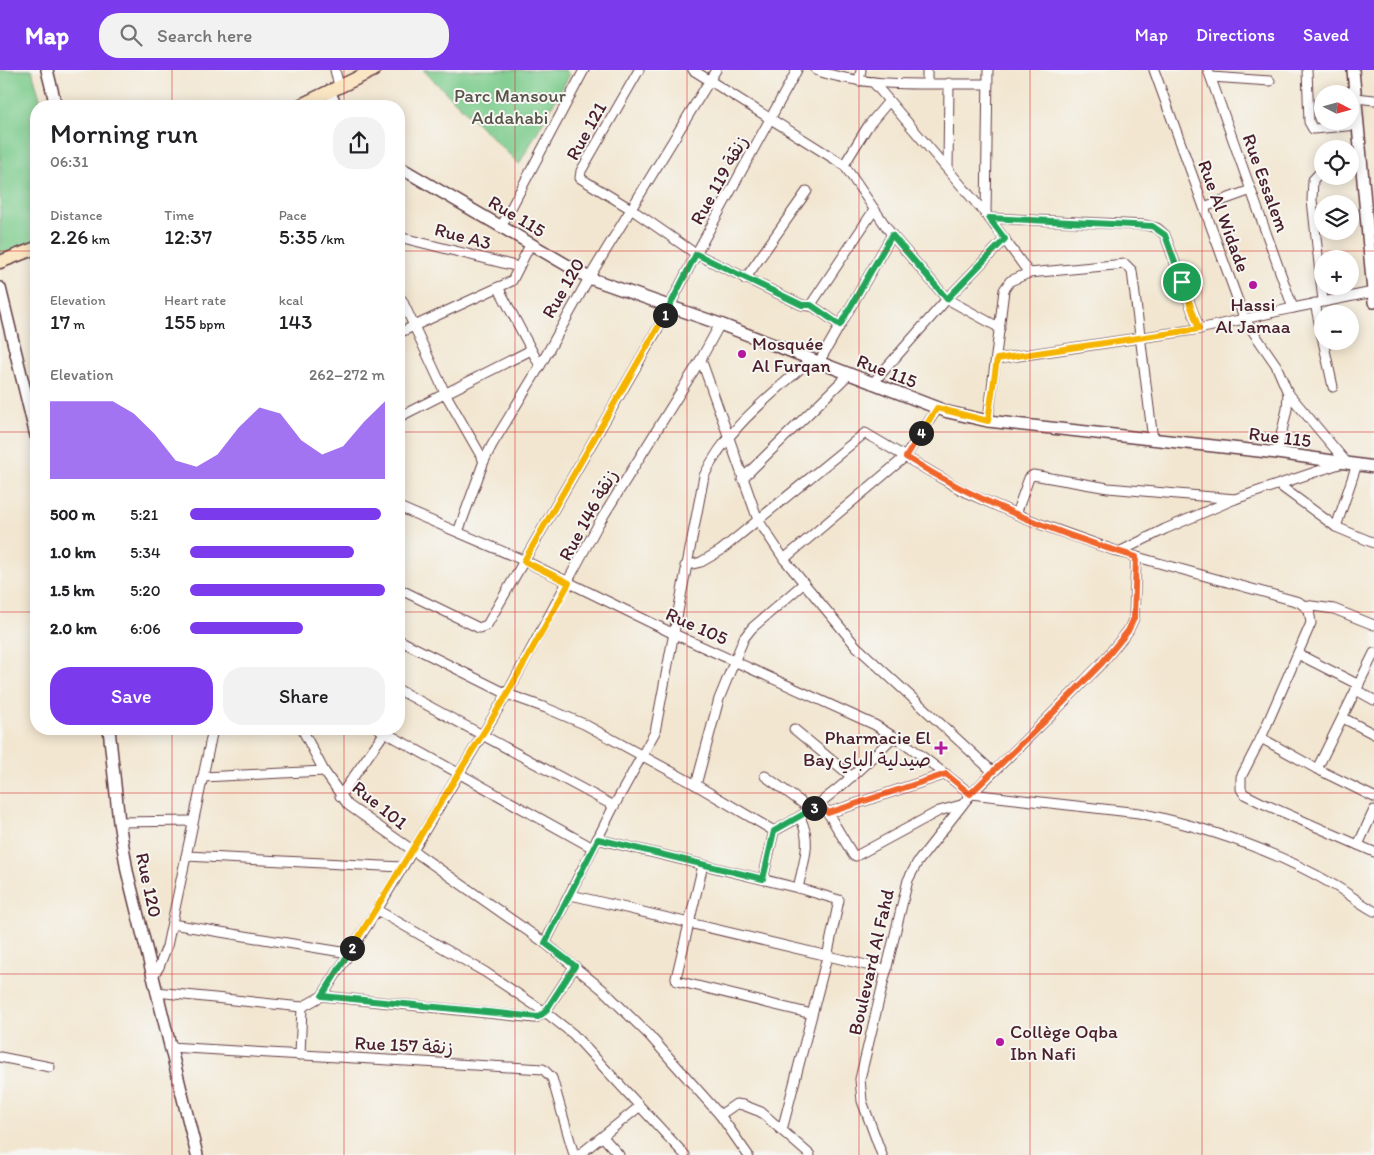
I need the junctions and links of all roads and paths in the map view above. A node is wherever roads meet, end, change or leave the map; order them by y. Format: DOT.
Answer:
graph roads {
  1 [pos="47,70"];
  2 [pos="335,70"];
  3 [pos="374,70"];
  4 [pos="584,70"];
  5 [pos="639,70"];
  6 [pos="693,70"];
  7 [pos="716,70"];
  8 [pos="798,70"];
  9 [pos="816,70"];
  10 [pos="861,70"];
  11 [pos="927,70"];
  12 [pos="988,70"];
  13 [pos="1154,70"];
  14 [pos="1307,70"];
  15 [pos="1353,70"];
  16 [pos="1209,74"];
  17 [pos="710,81"];
  18 [pos="859,81"];
  19 [pos="1270,81"];
  20 [pos="873,82"];
  21 [pos="927,82"];
  22 [pos="949,83"];
  23 [pos="988,84"];
  24 [pos="1355,85"];
  25 [pos="334,88"];
  26 [pos="1359,98"];
  27 [pos="54,100"];
  28 [pos="311,100"];
  29 [pos="335,100"];
  30 [pos="1374,100"];
  31 [pos="890,101"];
  32 [pos="770,119"];
  33 [pos="1314,129"];
  34 [pos="844,165"];
  35 [pos="948,170"];
  36 [pos="405,171"];
  37 [pos="1314,179"];
  38 [pos="1359,179"];
  39 [pos="1251,190"];
  40 [pos="807,191"];
  41 [pos="1204,207"];
  42 [pos="631,208"];
  43 [pos="874,210"];
  44 [pos="988,216"];
  45 [pos="501,226"];
  46 [pos="1371,229"];
  47 [pos="892,235"];
  48 [pos="405,238"];
  49 [pos="1005,239"];
  50 [pos="530,244"];
  51 [pos="30,250"];
  52 [pos="696,254"];
  53 [pos="0,262"];
  54 [pos="519,267"];
  55 [pos="1029,273"];
  56 [pos="588,278"];
  57 [pos="745,279"];
  58 [pos="498,287"];
  59 [pos="0,288"];
  60 [pos="1373,297"];
  61 [pos="947,299"];
  62 [pos="1319,302"];
  63 [pos="811,305"];
  64 [pos="1319,305"];
  65 [pos="670,306"];
  66 [pos="405,307"];
  67 [pos="1292,308"];
  68 [pos="1244,320"];
  69 [pos="720,324"];
  70 [pos="840,325"];
  71 [pos="413,326"];
  72 [pos="1000,328"];
  73 [pos="1199,329"];
  74 [pos="405,331"];
  75 [pos="1139,338"];
  76 [pos="531,350"];
  77 [pos="1326,350"];
  78 [pos="701,359"];
  79 [pos="997,359"];
  80 [pos="815,361"];
  81 [pos="540,366"];
  82 [pos="848,375"];
  83 [pos="872,384"];
  84 [pos="1333,386"];
  85 [pos="446,393"];
  86 [pos="1288,393"];
  87 [pos="937,408"];
  88 [pos="30,411"];
  89 [pos="405,414"];
  90 [pos="988,421"];
  91 [pos="728,434"];
  92 [pos="1153,440"];
  93 [pos="1277,452"];
  94 [pos="906,457"];
  95 [pos="484,461"];
  96 [pos="1349,463"];
  97 [pos="1374,467"];
  98 [pos="742,479"];
  99 [pos="1278,486"];
  100 [pos="1235,500"];
  101 [pos="405,510"];
  102 [pos="1016,514"];
  103 [pos="758,520"];
  104 [pos="1336,527"];
  105 [pos="458,532"];
  106 [pos="1374,543"];
  107 [pos="1119,552"];
  108 [pos="1136,557"];
  109 [pos="784,560"];
  110 [pos="524,561"];
  111 [pos="685,566"];
  112 [pos="569,583"];
  113 [pos="803,584"];
  114 [pos="405,592"];
  115 [pos="1304,605"];
  116 [pos="1374,625"];
  117 [pos="672,633"];
  118 [pos="405,643"];
  119 [pos="1374,653"];
  120 [pos="1298,654"];
  121 [pos="734,660"];
  122 [pos="1357,688"];
  123 [pos="405,693"];
  124 [pos="507,694"];
  125 [pos="1374,700"];
  126 [pos="1342,718"];
  127 [pos="794,729"];
  128 [pos="482,734"];
  129 [pos="1374,734"];
  130 [pos="110,735"];
  131 [pos="212,735"];
  132 [pos="305,735"];
  133 [pos="379,735"];
  134 [pos="391,735"];
  135 [pos="894,736"];
  136 [pos="1262,738"];
  137 [pos="642,757"];
  138 [pos="1316,769"];
  139 [pos="324,771"];
  140 [pos="459,772"];
  141 [pos="992,772"];
  142 [pos="946,774"];
  143 [pos="765,776"];
  144 [pos="203,777"];
  145 [pos="852,777"];
  146 [pos="696,785"];
  147 [pos="970,794"];
  148 [pos="340,796"];
  149 [pos="1374,797"];
  150 [pos="821,804"];
  151 [pos="961,805"];
  152 [pos="614,806"];
  153 [pos="812,810"];
  154 [pos="1374,810"];
  155 [pos="828,813"];
  156 [pos="800,818"];
  157 [pos="193,821"];
  158 [pos="119,822"];
  159 [pos="774,831"];
  160 [pos="595,844"];
  161 [pos="1358,845"];
  162 [pos="412,852"];
  163 [pos="1374,852"];
  164 [pos="186,856"];
  165 [pos="703,865"];
  166 [pos="402,867"];
  167 [pos="763,879"];
  168 [pos="798,888"];
  169 [pos="571,895"];
  170 [pos="377,910"];
  171 [pos="1374,911"];
  172 [pos="688,923"];
  173 [pos="172,924"];
  174 [pos="545,943"];
  175 [pos="348,953"];
  176 [pos="826,958"];
  177 [pos="575,966"];
  178 [pos="886,970"];
  179 [pos="152,977"];
  180 [pos="156,992"];
  181 [pos="322,996"];
  182 [pos="302,1007"];
  183 [pos="545,1012"];
  184 [pos="812,1014"];
  185 [pos="169,1047"];
  186 [pos="300,1055"];
  187 [pos="0,1057"];
  188 [pos="50,1067"];
  189 [pos="639,1106"];
  190 [pos="720,1115"];
  191 [pos="782,1130"];
  192 [pos="603,1136"];
  193 [pos="197,1155"];
  194 [pos="574,1155"];
  195 [pos="579,1155"];
  196 [pos="619,1155"];
  197 [pos="685,1155"];
  198 [pos="748,1155"];
  199 [pos="810,1155"];
  200 [pos="882,1155"];
  1 -- 27 [label="street"];
  2 -- 25 [label="street"];
  3 -- 25 [label="main road"];
  4 -- 45 [label="street"];
  5 -- 42 [label="street, Rue 121"];
  6 -- 17 [label="street"];
  7 -- 17 [label="street, Rue 120"];
  8 -- 32 [label="street, Rue 119 زنقة"];
  9 -- 18 [label="street"];
  10 -- 18 [label="street"];
  11 -- 21 [label="street"];
  12 -- 23 [label="street"];
  13 -- 41 [label="street, Rue Al Widade"];
  14 -- 33 [label="street"];
  15 -- 24 [label="street"];
  16 -- 19 [label="street"];
  16 -- 39 [label="street, Rue Essalem"];
  17 -- 32 [label="street"];
  17 -- 42 [label="street, Rue 120"];
  18 -- 20 [label="street"];
  20 -- 21 [label="street"];
  20 -- 31 [label="street"];
  21 -- 22 [label="street"];
  22 -- 23 [label="street"];
  22 -- 35 [label="street"];
  23 -- 44 [label="street"];
  25 -- 28 [label="main road"];
  25 -- 29 [label="street"];
  26 -- 30 [label="street"];
  31 -- 34 [label="street"];
  31 -- 35 [label="street"];
  32 -- 34 [label="street"];
  32 -- 52 [label="street, Rue 119 زنقة"];
  34 -- 43 [label="street"];
  35 -- 44 [label="street"];
  36 -- 45 [label="street, Rue 115"];
  37 -- 62 [label="street"];
  38 -- 46 [label="street"];
  39 -- 41 [label="street"];
  39 -- 67 [label="street, Rue Essalem"];
  40 -- 57 [label="street"];
  41 -- 68 [label="street, Rue Al Widade"];
  42 -- 52 [label="street"];
  42 -- 56 [label="street, Rue 120"];
  43 -- 47 [label="street"];
  43 -- 63 [label="street"];
  44 -- 49 [label="street"];
  44 -- 73 [label="street"];
  45 -- 50 [label="street, Rue 115"];
  46 -- 60 [label="street"];
  47 -- 61 [label="street"];
  47 -- 70 [label="street"];
  48 -- 54 [label="street, Rue A3"];
  49 -- 55 [label="street"];
  49 -- 61 [label="street"];
  50 -- 54 [label="street"];
  50 -- 56 [label="street, Rue 115"];
  51 -- 53 [label="main road"];
  52 -- 57 [label="street"];
  52 -- 65 [label="street, Rue 119 زنقة"];
  54 -- 58 [label="street"];
  55 -- 72 [label="street"];
  55 -- 75 [label="street"];
  56 -- 65 [label="street, Rue 115"];
  56 -- 81 [label="street, Rue 120"];
  57 -- 63 [label="street"];
  58 -- 71 [label="street"];
  58 -- 76 [label="street"];
  59 -- 88 [label="street"];
  60 -- 62 [label="street"];
  61 -- 72 [label="street"];
  61 -- 83 [label="street"];
  62 -- 64 [label="street"];
  62 -- 67 [label="street"];
  63 -- 70 [label="street"];
  65 -- 69 [label="street, Rue 115"];
  65 -- 110 [label="street, Rue 119 زنقة"];
  66 -- 71 [label="street"];
  67 -- 68 [label="street"];
  68 -- 73 [label="street"];
  68 -- 86 [label="street, Rue Al Widade"];
  69 -- 78 [label="street, Rue 146 زنقة"];
  69 -- 80 [label="street, Rue 115"];
  70 -- 80 [label="street"];
  71 -- 74 [label="street"];
  71 -- 85 [label="street"];
  72 -- 79 [label="street"];
  73 -- 75 [label="street"];
  75 -- 79 [label="street"];
  75 -- 92 [label="street"];
  76 -- 81 [label="street"];
  76 -- 85 [label="street"];
  77 -- 84 [label="street"];
  78 -- 91 [label="street"];
  78 -- 112 [label="street, Rue 146 زنقة"];
  79 -- 90 [label="street"];
  80 -- 82 [label="street, Rue 115"];
  80 -- 91 [label="street"];
  81 -- 95 [label="street, Rue 120"];
  82 -- 83 [label="street, Rue 115"];
  82 -- 98 [label="street"];
  83 -- 87 [label="street, Rue 115"];
  85 -- 89 [label="street"];
  85 -- 95 [label="street"];
  86 -- 93 [label="street, Rue Al Widade"];
  86 -- 96 [label="street"];
  87 -- 90 [label="street, Rue 115"];
  87 -- 94 [label="street"];
  90 -- 92 [label="street, Rue 115"];
  91 -- 98 [label="street"];
  91 -- 111 [label="street"];
  92 -- 93 [label="street, Rue 115"];
  93 -- 96 [label="street, Rue 115"];
  94 -- 102 [label="street"];
  94 -- 103 [label="street"];
  94 -- 109 [label="street"];
  95 -- 105 [label="street, Rue 120"];
  96 -- 97 [label="street, Rue 115"];
  96 -- 99 [label="street"];
  96 -- 104 [label="street"];
  98 -- 103 [label="street"];
  99 -- 100 [label="street"];
  99 -- 104 [label="street"];
  100 -- 102 [label="street"];
  100 -- 107 [label="street"];
  101 -- 105 [label="street, Rue 105"];
  102 -- 107 [label="street"];
  103 -- 109 [label="street"];
  103 -- 111 [label="street"];
  104 -- 106 [label="street"];
  105 -- 110 [label="street, Rue 105"];
  107 -- 108 [label="street"];
  108 -- 115 [label="street"];
  108 -- 141 [label="street, Boulevard Al Fahd"];
  109 -- 113 [label="street"];
  110 -- 112 [label="street, Rue 105"];
  110 -- 114 [label="street, Rue 119 زنقة"];
  111 -- 117 [label="street"];
  112 -- 117 [label="street, Rue 105"];
  112 -- 124 [label="street, Rue 146 زنقة"];
  113 -- 121 [label="street"];
  113 -- 141 [label="street"];
  115 -- 116 [label="street"];
  115 -- 120 [label="street"];
  117 -- 121 [label="street, Rue 105"];
  117 -- 137 [label="street"];
  118 -- 124 [label="street"];
  119 -- 122 [label="street"];
  120 -- 122 [label="street"];
  120 -- 136 [label="street"];
  121 -- 135 [label="street, Rue 105"];
  121 -- 146 [label="street"];
  122 -- 125 [label="street"];
  122 -- 126 [label="street"];
  123 -- 128 [label="street"];
  124 -- 128 [label="street, Rue 146 زنقة"];
  124 -- 137 [label="street"];
  126 -- 129 [label="street"];
  126 -- 138 [label="street"];
  127 -- 145 [label="street"];
  128 -- 140 [label="street, Rue 146 زنقة"];
  128 -- 152 [label="street"];
  130 -- 158 [label="street, Rue 120"];
  131 -- 144 [label="street"];
  132 -- 139 [label="street, Rue 101"];
  133 -- 148 [label="street"];
  134 -- 140 [label="street"];
  135 -- 142 [label="street, Rue 105"];
  135 -- 145 [label="street"];
  136 -- 138 [label="street"];
  136 -- 161 [label="street"];
  137 -- 146 [label="street"];
  137 -- 152 [label="street"];
  138 -- 149 [label="street"];
  139 -- 144 [label="street"];
  139 -- 148 [label="street, Rue 101"];
  140 -- 160 [label="street"];
  140 -- 162 [label="street, Rue 146 زنقة"];
  141 -- 147 [label="street, Boulevard Al Fahd"];
  142 -- 147 [label="street, Rue 105"];
  142 -- 155 [label="street"];
  143 -- 153 [label="street"];
  144 -- 157 [label="street"];
  145 -- 150 [label="street"];
  146 -- 159 [label="street"];
  147 -- 151 [label="street, Boulevard Al Fahd"];
  147 -- 171 [label="street"];
  148 -- 162 [label="street, Rue 101"];
  150 -- 153 [label="street"];
  150 -- 155 [label="street"];
  151 -- 155 [label="street"];
  151 -- 178 [label="street, Boulevard Al Fahd"];
  152 -- 160 [label="street"];
  153 -- 156 [label="street"];
  154 -- 161 [label="street"];
  156 -- 159 [label="street"];
  156 -- 168 [label="street"];
  157 -- 158 [label="street"];
  157 -- 164 [label="street"];
  158 -- 179 [label="street, Rue 120"];
  159 -- 167 [label="street"];
  160 -- 165 [label="street"];
  160 -- 169 [label="street"];
  161 -- 163 [label="street"];
  162 -- 166 [label="street, Rue 146 زنقة"];
  162 -- 174 [label="street, Rue 101"];
  164 -- 166 [label="street"];
  164 -- 173 [label="street"];
  165 -- 167 [label="street"];
  165 -- 172 [label="street"];
  166 -- 170 [label="street, Rue 146 زنقة"];
  167 -- 168 [label="street"];
  168 -- 176 [label="street"];
  169 -- 172 [label="street"];
  169 -- 174 [label="street"];
  170 -- 175 [label="street, Rue 146 زنقة"];
  170 -- 183 [label="street"];
  172 -- 176 [label="street"];
  172 -- 184 [label="street"];
  173 -- 175 [label="street"];
  173 -- 179 [label="street"];
  174 -- 177 [label="street, Rue 101"];
  175 -- 181 [label="street, Rue 146 زنقة"];
  176 -- 178 [label="street"];
  176 -- 184 [label="street"];
  177 -- 183 [label="street"];
  177 -- 190 [label="street, Rue 101"];
  178 -- 200 [label="street, Boulevard Al Fahd"];
  179 -- 180 [label="street, Rue 120"];
  180 -- 182 [label="street"];
  180 -- 185 [label="street, Rue 120"];
  181 -- 182 [label="street"];
  181 -- 183 [label="street"];
  182 -- 186 [label="street"];
  183 -- 189 [label="street"];
  184 -- 191 [label="street"];
  185 -- 186 [label="street, Rue 157 زنقة"];
  185 -- 193 [label="street, Rue 120"];
  186 -- 194 [label="street, Rue 157 زنقة"];
  187 -- 188 [label="street"];
  189 -- 192 [label="street"];
  189 -- 197 [label="street"];
  190 -- 191 [label="street"];
  190 -- 198 [label="street, Rue 101"];
  191 -- 199 [label="street"];
  192 -- 195 [label="street"];
  192 -- 196 [label="street"];
}
